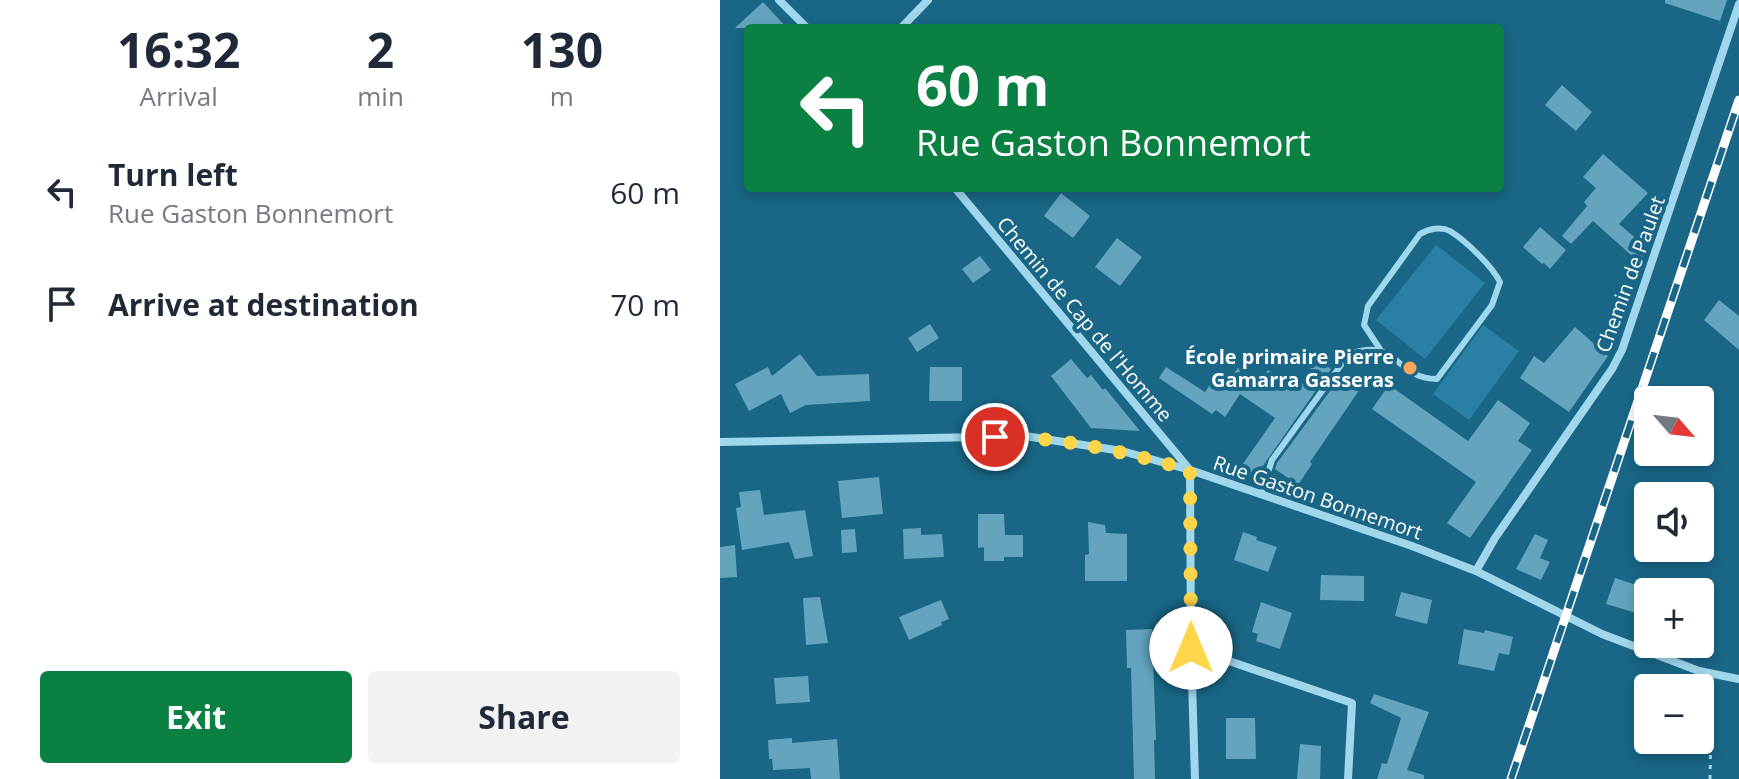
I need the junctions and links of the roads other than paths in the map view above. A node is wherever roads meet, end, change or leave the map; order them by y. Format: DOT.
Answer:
graph roads {
  1 [pos="779,0"];
  2 [pos="928,0"];
  3 [pos="1739,4"];
  4 [pos="803,24"];
  5 [pos="905,24"];
  6 [pos="958,192"];
  7 [pos="1380,349"];
  8 [pos="720,442"];
  9 [pos="1190,470"];
  10 [pos="1261,495"];
  11 [pos="1476,571"];
  12 [pos="1191,648"];
  13 [pos="1739,679"];
  14 [pos="1195,779"];
  15 [pos="1348,779"];
  1 -- 4 [label="street"];
  2 -- 5 [label="street"];
  3 -- 11 [label="street, Chemin de Paulet"];
  6 -- 9 [label="street, Chemin de Cap de l'Homme"];
  7 -- 7 [label="lane"];
  7 -- 10 [label="lane"];
  8 -- 9 [label="street, Rue Gaston Bonnemort"];
  9 -- 10 [label="street, Rue Gaston Bonnemort"];
  9 -- 12 [label="street"];
  10 -- 11 [label="street, Rue Gaston Bonnemort"];
  11 -- 13 [label="street, Rue Gaston Bonnemort"];
  12 -- 14 [label="street"];
  12 -- 15 [label="street"];
}
